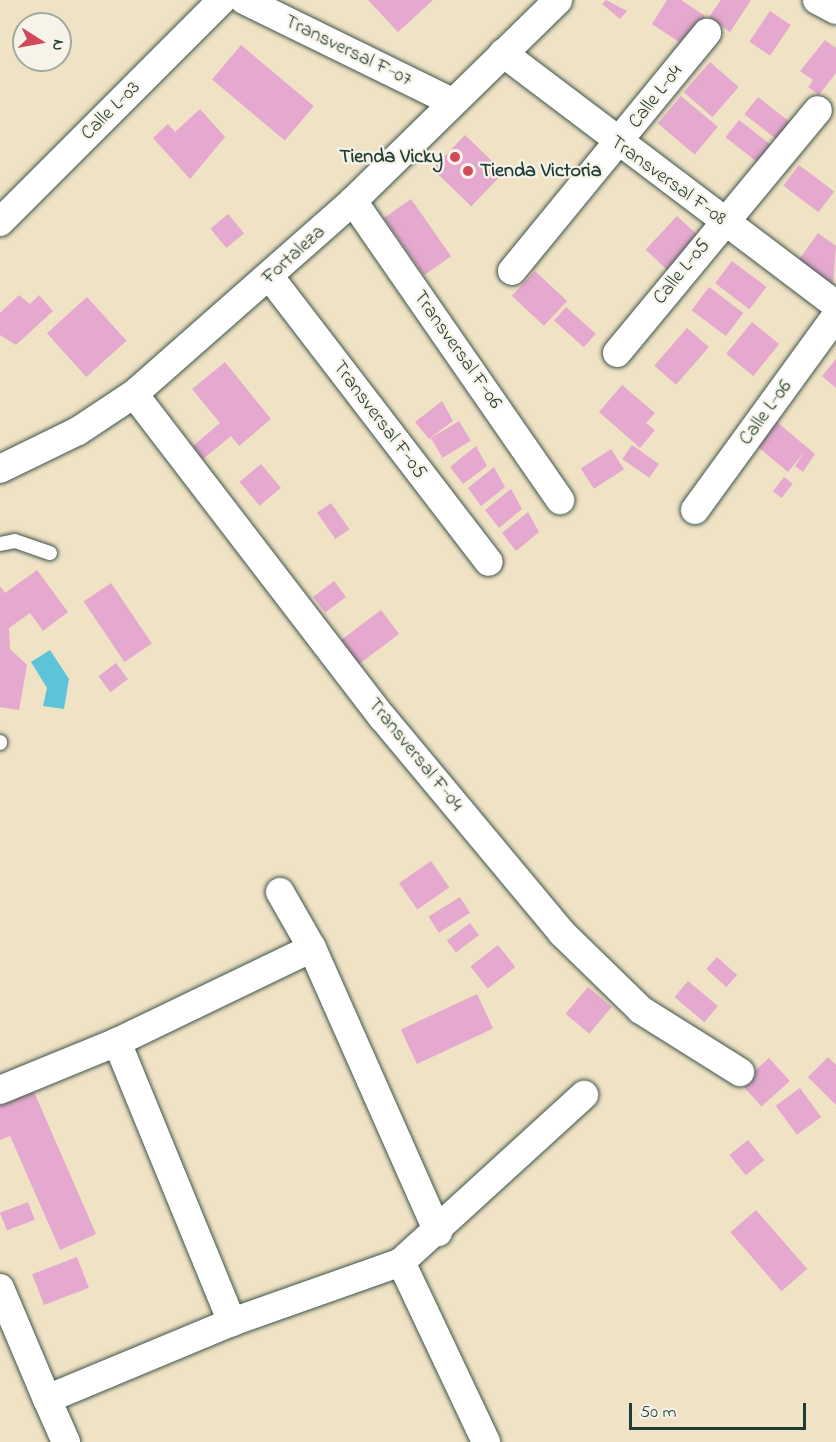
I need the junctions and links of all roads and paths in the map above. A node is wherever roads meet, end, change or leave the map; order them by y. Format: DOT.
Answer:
graph roads {
  1 [pos="222,0"];
  2 [pos="244,0"];
  3 [pos="558,0"];
  4 [pos="817,0"];
  5 [pos="836,10"];
  6 [pos="707,33"];
  7 [pos="503,53"];
  8 [pos="452,102"];
  9 [pos="818,110"];
  10 [pos="618,145"];
  11 [pos="353,201"];
  12 [pos="723,221"];
  13 [pos="0,222"];
  14 [pos="512,271"];
  15 [pos="270,277"];
  16 [pos="836,305"];
  17 [pos="836,316"];
  18 [pos="617,353"];
  19 [pos="134,394"];
  20 [pos="0,469"];
  21 [pos="560,500"];
  22 [pos="695,510"];
  23 [pos="0,544"];
  24 [pos="50,554"];
  25 [pos="489,562"];
  26 [pos="280,892"];
  27 [pos="312,948"];
  28 [pos="117,1042"];
  29 [pos="740,1072"];
  30 [pos="0,1090"];
  31 [pos="584,1095"];
  32 [pos="438,1232"];
  33 [pos="401,1262"];
  34 [pos="2,1301"];
  35 [pos="232,1322"];
  36 [pos="47,1399"];
  37 [pos="475,1439"];
  38 [pos="66,1442"];
  1 -- 13 [label="street, Calle L-03"];
  2 -- 8 [label="street, Transversal F-07"];
  3 -- 7 [label="street, Fortaleza"];
  4 -- 5 [label="street"];
  6 -- 10 [label="street, Calle L-04"];
  7 -- 8 [label="street, Fortaleza"];
  7 -- 10 [label="street, Transversal F-08"];
  8 -- 11 [label="street, Fortaleza"];
  9 -- 12 [label="street, Calle L-05"];
  10 -- 12 [label="street, Transversal F-08"];
  10 -- 14 [label="street, Calle L-04"];
  11 -- 15 [label="street, Fortaleza"];
  11 -- 21 [label="street, Transversal F-06"];
  12 -- 16 [label="street, Transversal F-08"];
  12 -- 18 [label="street, Calle L-05"];
  15 -- 19 [label="street, Fortaleza"];
  15 -- 25 [label="street, Transversal F-05"];
  17 -- 22 [label="street, Calle L-06"];
  19 -- 20 [label="street, Fortaleza"];
  19 -- 29 [label="street, Transversal F-04"];
  23 -- 24 [label="lane"];
  26 -- 27 [label="street"];
  27 -- 28 [label="street"];
  27 -- 32 [label="street"];
  28 -- 30 [label="street"];
  28 -- 35 [label="street"];
  31 -- 32 [label="street"];
  32 -- 33 [label="street"];
  33 -- 35 [label="street"];
  33 -- 37 [label="street"];
  34 -- 36 [label="street"];
  35 -- 36 [label="street"];
  36 -- 38 [label="street"];
}
